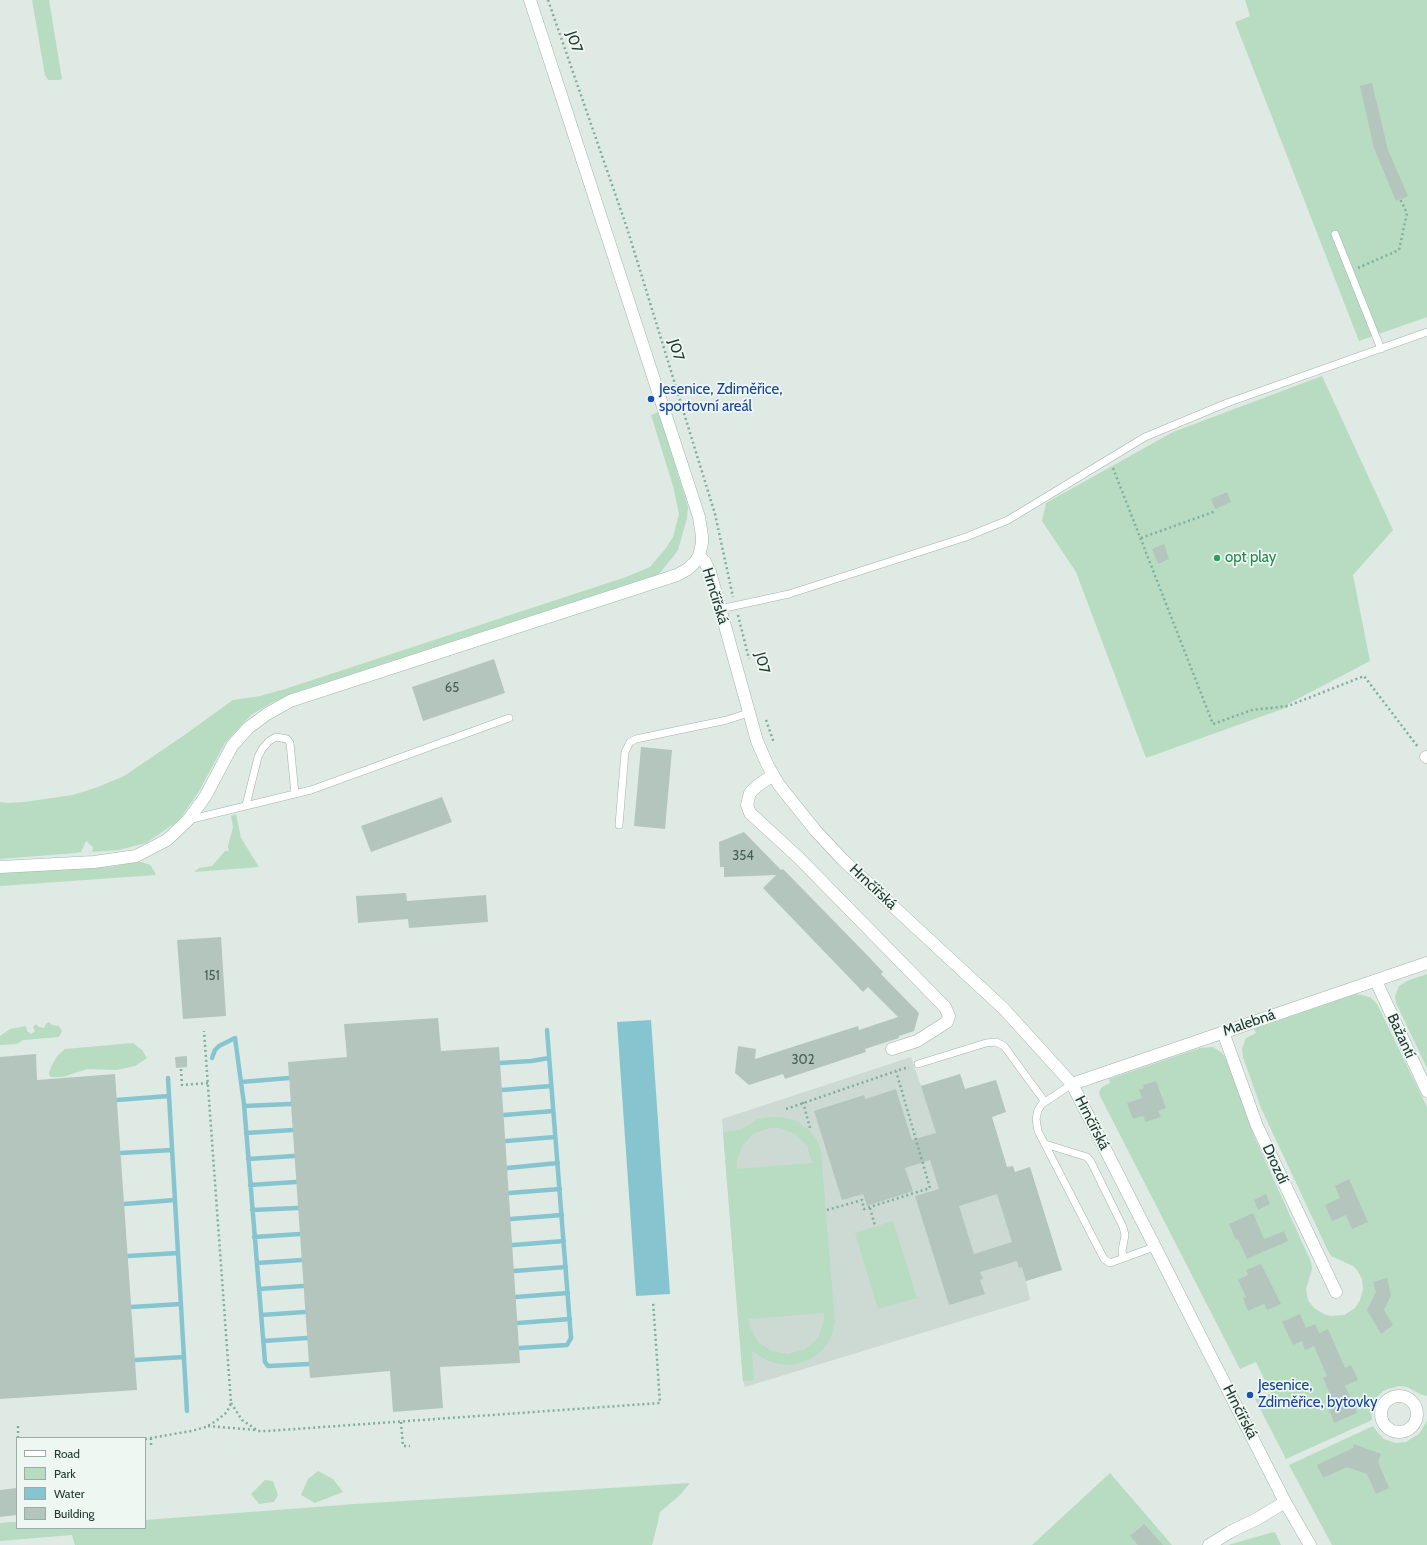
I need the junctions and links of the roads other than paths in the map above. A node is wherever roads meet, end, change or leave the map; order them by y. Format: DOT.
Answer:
graph roads {
  1 [pos="530,0"];
  2 [pos="1335,234"];
  3 [pos="1427,332"];
  4 [pos="1380,349"];
  5 [pos="699,556"];
  6 [pos="720,609"];
  7 [pos="748,713"];
  8 [pos="509,718"];
  9 [pos="773,775"];
  10 [pos="295,794"];
  11 [pos="246,806"];
  12 [pos="188,820"];
  13 [pos="619,825"];
  14 [pos="0,867"];
  15 [pos="1427,963"];
  16 [pos="1376,981"];
  17 [pos="1223,1032"];
  18 [pos="892,1049"];
  19 [pos="918,1064"];
  20 [pos="1072,1084"];
  21 [pos="1427,1091"];
  22 [pos="1045,1102"];
  23 [pos="1045,1144"];
  24 [pos="1154,1247"];
  25 [pos="1123,1258"];
  26 [pos="1336,1292"];
  27 [pos="1285,1502"];
  28 [pos="1209,1545"];
  29 [pos="1310,1545"];
  1 -- 5 [label="street"];
  2 -- 4 [label="lane"];
  3 -- 4 [label="lane"];
  4 -- 6 [label="lane"];
  5 -- 6 [label="street, Hrnčířská"];
  5 -- 12 [label="street"];
  6 -- 7 [label="street, Hrnčířská"];
  7 -- 9 [label="street, Hrnčířská"];
  7 -- 13 [label="lane"];
  8 -- 10 [label="lane"];
  9 -- 18 [label="street, Hrnčířská"];
  9 -- 20 [label="street, Hrnčířská"];
  10 -- 11 [label="lane"];
  10 -- 11 [label="lane"];
  11 -- 12 [label="lane"];
  12 -- 14 [label="street"];
  15 -- 16 [label="street, Malebná"];
  16 -- 17 [label="street, Malebná"];
  16 -- 21 [label="street, Bažantí"];
  17 -- 20 [label="street, Malebná"];
  17 -- 26 [label="street, Drozdí"];
  19 -- 22 [label="lane"];
  20 -- 22 [label="lane"];
  20 -- 24 [label="street, Hrnčířská"];
  22 -- 23 [label="lane"];
  23 -- 25 [label="lane"];
  23 -- 25 [label="lane"];
  24 -- 25 [label="lane"];
  24 -- 27 [label="street, Hrnčířská"];
  27 -- 28 [label="street"];
  27 -- 29 [label="street, Hrnčířská"];
}
